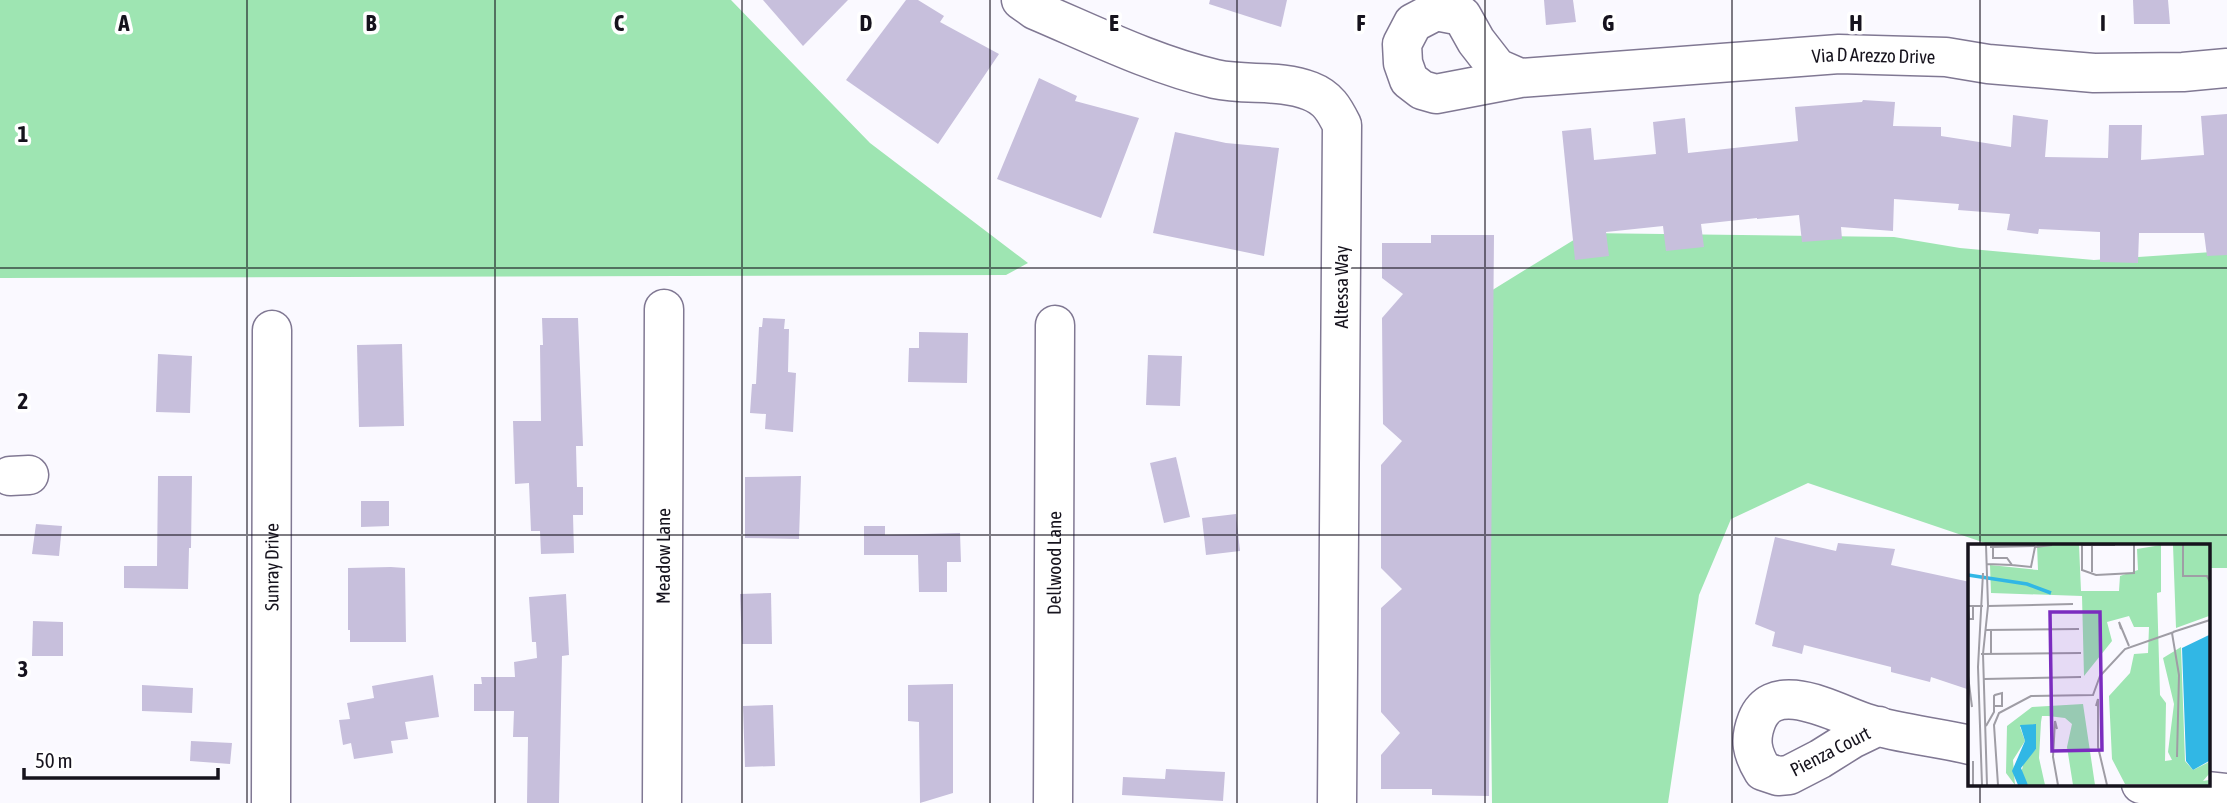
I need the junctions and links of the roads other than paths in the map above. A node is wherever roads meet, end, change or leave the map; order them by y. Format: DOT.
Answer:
graph roads {
  1 [pos="1021,0"];
  2 [pos="2227,68"];
  3 [pos="1520,78"];
  4 [pos="664,309"];
  5 [pos="1055,325"];
  6 [pos="272,330"];
  7 [pos="1879,726"];
  8 [pos="1968,746"];
  9 [pos="2160,786"];
  10 [pos="2227,793"];
  11 [pos="271,803"];
  12 [pos="662,803"];
  13 [pos="1053,803"];
  14 [pos="1337,803"];
  1 -- 14 [label="street, Altessa Way"];
  2 -- 3 [label="street, Via D Arezzo Drive"];
  4 -- 12 [label="street, Meadow Lane"];
  5 -- 13 [label="street, Dellwood Lane"];
  6 -- 11 [label="street, Sunray Drive"];
  7 -- 8 [label="street, Pienza Court"];
  9 -- 10 [label="street"];
}
